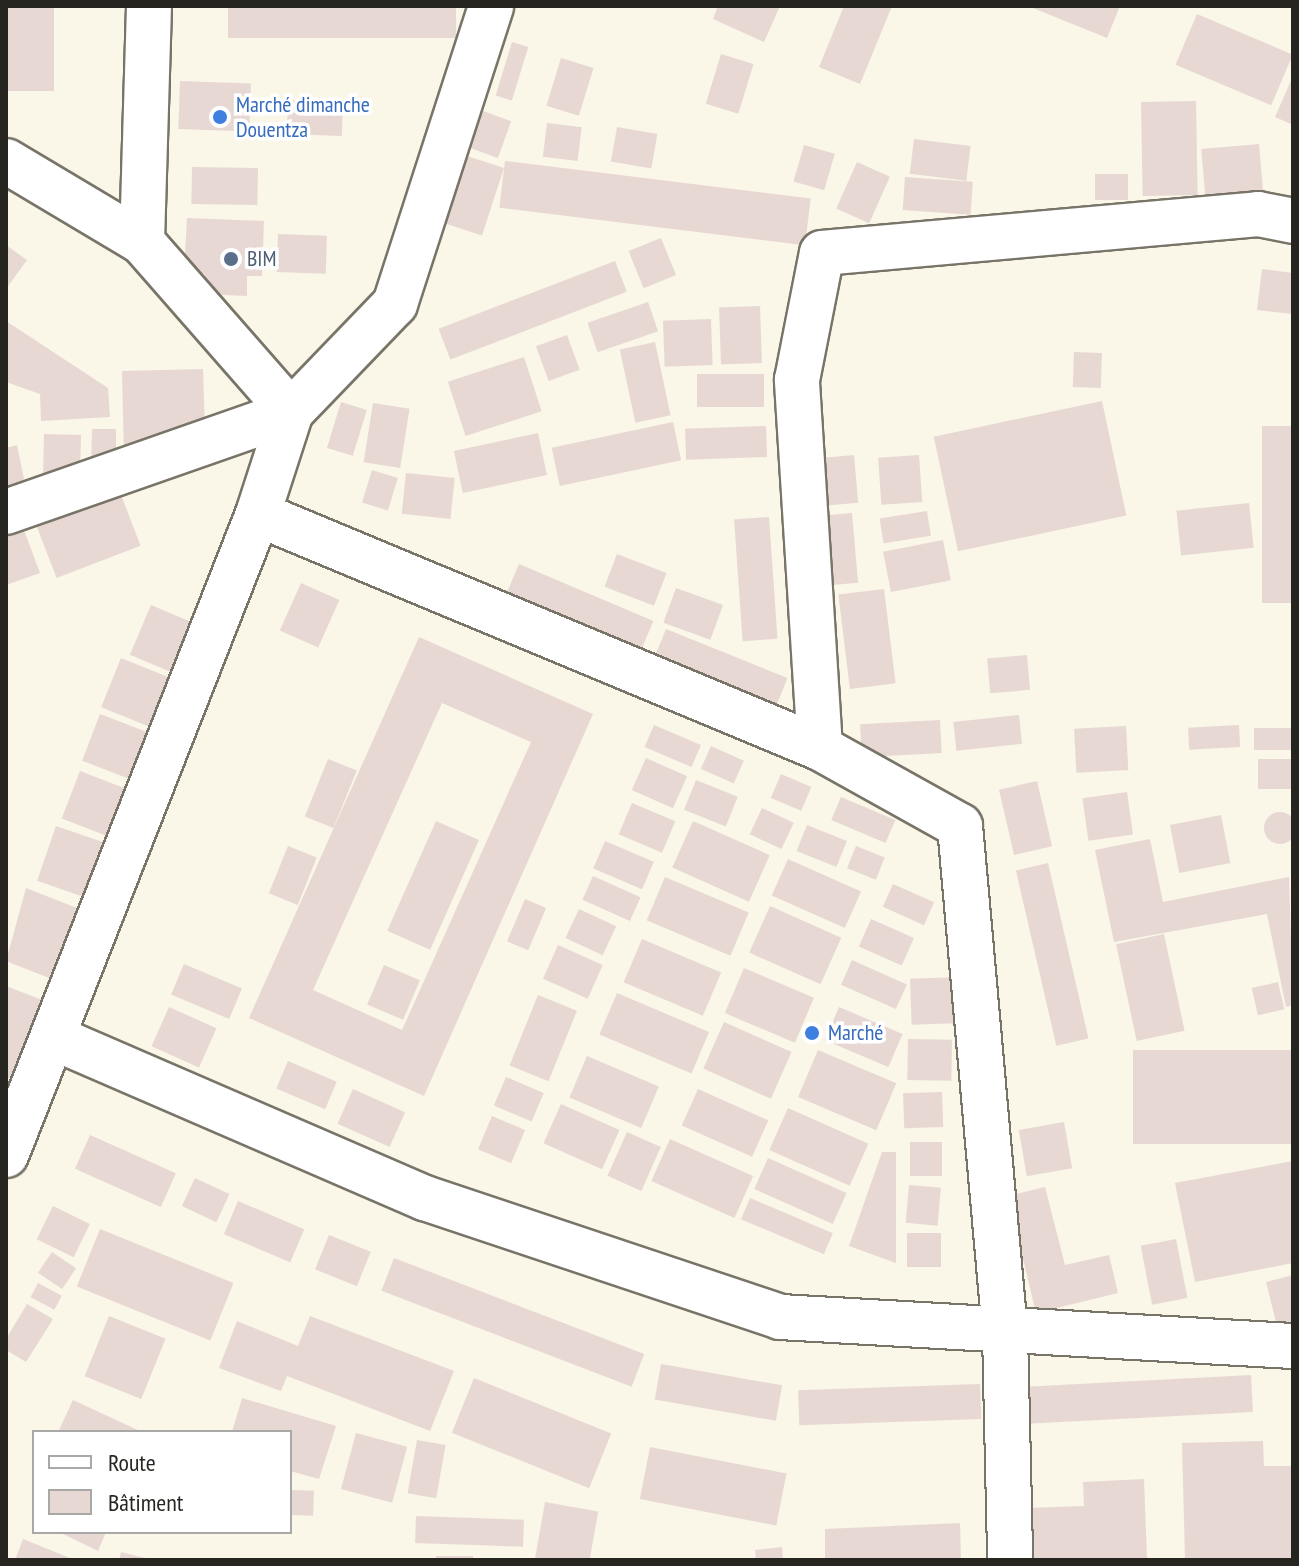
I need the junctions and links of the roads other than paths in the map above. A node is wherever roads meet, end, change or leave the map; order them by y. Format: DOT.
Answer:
graph roads {
  1 [pos="149,6"];
  2 [pos="491,6"];
  3 [pos="6,161"];
  4 [pos="1293,221"];
  5 [pos="142,242"];
  6 [pos="291,412"];
  7 [pos="6,512"];
  8 [pos="258,514"];
  9 [pos="820,748"];
  10 [pos="57,1039"];
  11 [pos="6,1155"];
  12 [pos="1005,1332"];
  13 [pos="1293,1346"];
  14 [pos="1010,1560"];
  1 -- 5 [label="street"];
  2 -- 6 [label="street"];
  3 -- 5 [label="street"];
  4 -- 9 [label="street"];
  5 -- 6 [label="street"];
  6 -- 7 [label="street"];
  6 -- 8 [label="street"];
  8 -- 9 [label="street"];
  8 -- 10 [label="street"];
  9 -- 12 [label="street"];
  10 -- 11 [label="street"];
  10 -- 12 [label="street"];
  12 -- 13 [label="street"];
  12 -- 14 [label="street"];
}
